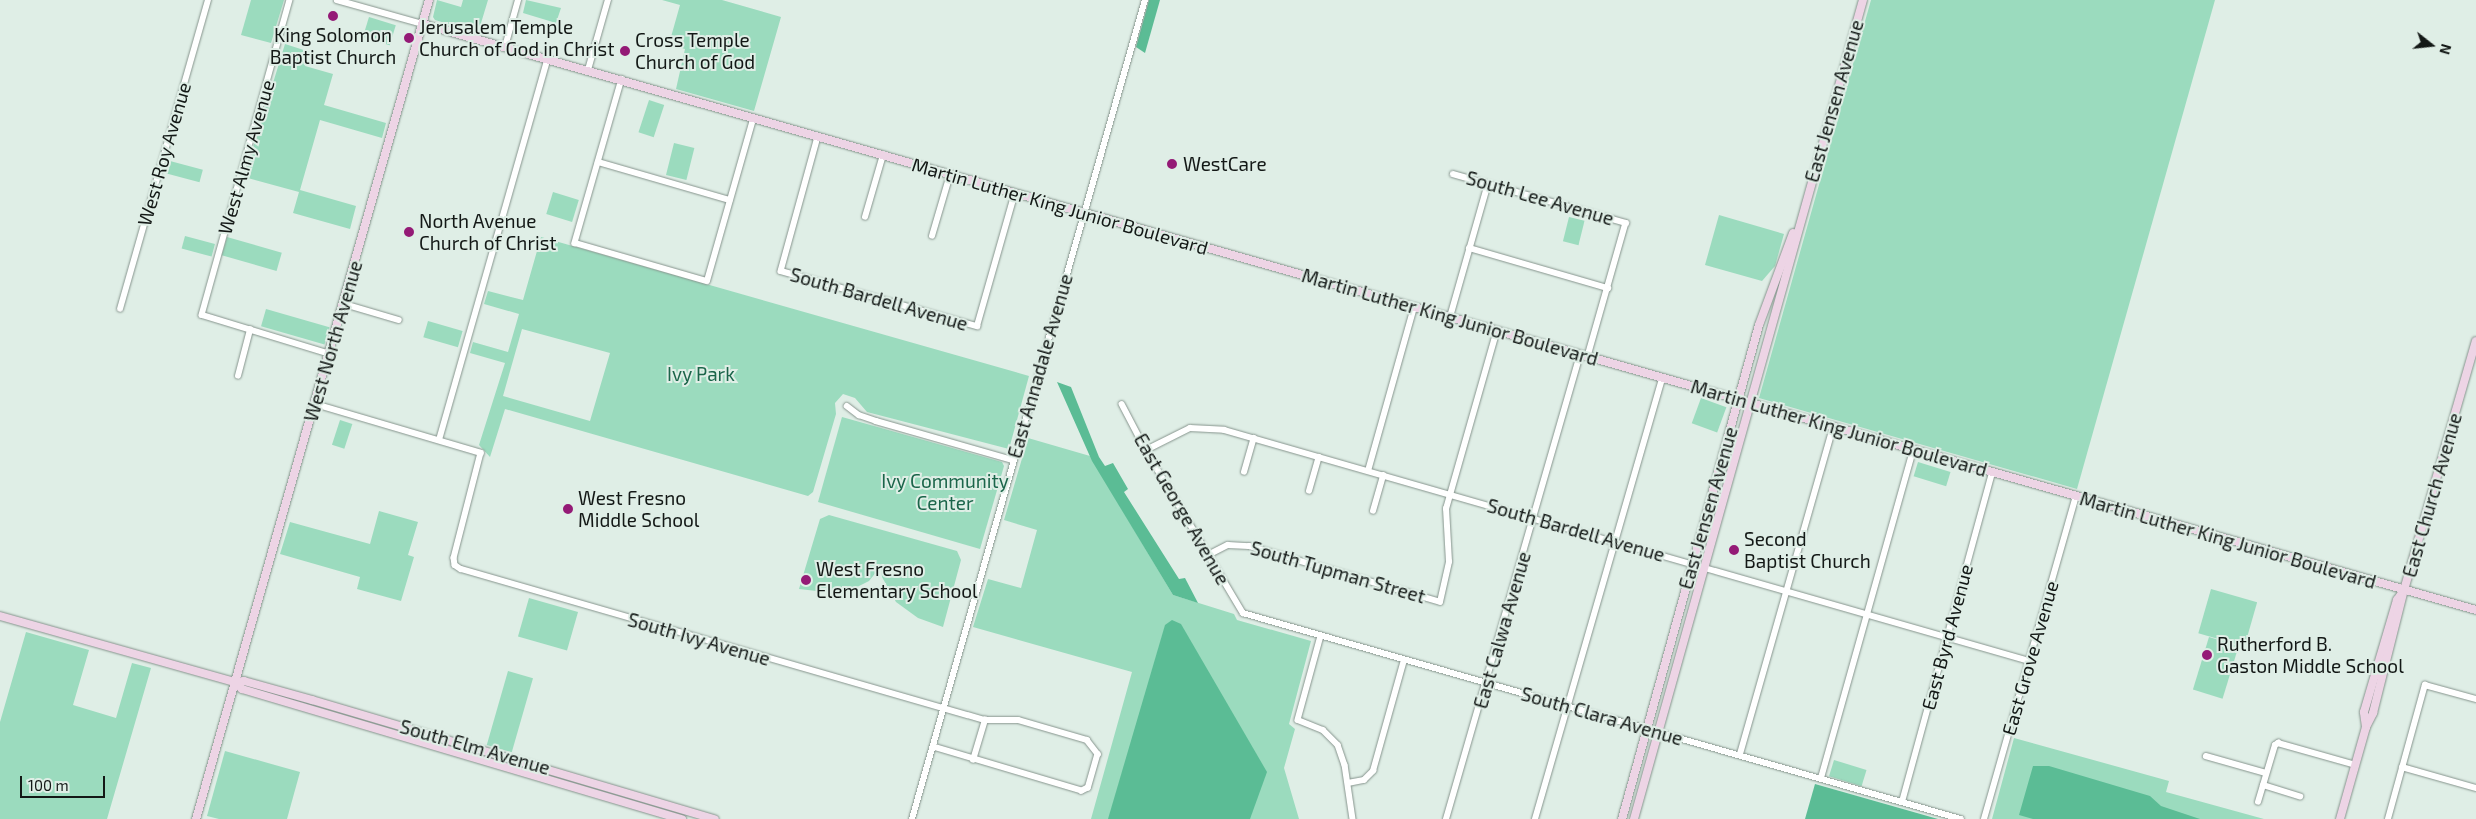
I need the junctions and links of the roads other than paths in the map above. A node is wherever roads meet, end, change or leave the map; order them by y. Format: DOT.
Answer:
graph roads {
  1 [pos="208,0"];
  2 [pos="290,0"];
  3 [pos="337,0"];
  4 [pos="429,0"];
  5 [pos="518,0"];
  6 [pos="608,0"];
  7 [pos="1145,0"];
  8 [pos="1863,0"];
  9 [pos="423,24"];
  10 [pos="505,47"];
  11 [pos="548,58"];
  12 [pos="588,70"];
  13 [pos="622,79"];
  14 [pos="753,119"];
  15 [pos="818,137"];
  16 [pos="883,156"];
  17 [pos="598,162"];
  18 [pos="1453,174"];
  19 [pos="950,175"];
  20 [pos="1488,184"];
  21 [pos="1015,193"];
  22 [pos="730,200"];
  23 [pos="1806,202"];
  24 [pos="1084,213"];
  25 [pos="865,218"];
  26 [pos="1626,223"];
  27 [pos="932,236"];
  28 [pos="1469,248"];
  29 [pos="1608,288"];
  30 [pos="344,304"];
  31 [pos="1414,307"];
  32 [pos="120,309"];
  33 [pos="1450,317"];
  34 [pos="399,320"];
  35 [pos="250,330"];
  36 [pos="1497,330"];
  37 [pos="2476,342"];
  38 [pos="330,354"];
  39 [pos="1584,355"];
  40 [pos="238,376"];
  41 [pos="1662,378"];
  42 [pos="1738,399"];
  43 [pos="1749,402"];
  44 [pos="315,404"];
  45 [pos="1122,404"];
  46 [pos="847,406"];
  47 [pos="1833,427"];
  48 [pos="1254,438"];
  49 [pos="439,440"];
  50 [pos="1146,450"];
  51 [pos="1913,450"];
  52 [pos="1319,457"];
  53 [pos="1013,460"];
  54 [pos="1368,470"];
  55 [pos="1244,472"];
  56 [pos="1992,472"];
  57 [pos="1383,474"];
  58 [pos="1309,491"];
  59 [pos="1451,494"];
  60 [pos="2076,496"];
  61 [pos="1373,511"];
  62 [pos="1534,518"];
  63 [pos="1616,542"];
  64 [pos="1208,555"];
  65 [pos="1692,563"];
  66 [pos="1703,566"];
  67 [pos="1787,590"];
  68 [pos="2404,590"];
  69 [pos="2476,610"];
  70 [pos="1243,613"];
  71 [pos="1868,614"];
  72 [pos="0,616"];
  73 [pos="1321,636"];
  74 [pos="1947,637"];
  75 [pos="1404,660"];
  76 [pos="2029,661"];
  77 [pos="235,682"];
  78 [pos="1486,684"];
  79 [pos="2476,699"];
  80 [pos="1567,706"];
  81 [pos="944,708"];
  82 [pos="985,720"];
  83 [pos="1648,730"];
  84 [pos="1658,733"];
  85 [pos="933,747"];
  86 [pos="1740,754"];
  87 [pos="2206,756"];
  88 [pos="973,760"];
  89 [pos="2356,765"];
  90 [pos="2402,767"];
  91 [pos="2266,773"];
  92 [pos="1821,778"];
  93 [pos="588,780"];
  94 [pos="1348,783"];
  95 [pos="2263,785"];
  96 [pos="2476,788"];
  97 [pos="585,789"];
  98 [pos="2300,796"];
  99 [pos="1902,802"];
  100 [pos="2258,802"];
  101 [pos="196,819"];
  102 [pos="682,819"];
  103 [pos="715,819"];
  104 [pos="912,819"];
  105 [pos="1353,819"];
  106 [pos="1446,819"];
  107 [pos="1535,819"];
  108 [pos="1622,819"];
  109 [pos="1634,819"];
  110 [pos="1961,819"];
  111 [pos="1984,819"];
  112 [pos="2340,819"];
  113 [pos="2388,819"];
  1 -- 32 [label="street, West Roy Avenue"];
  2 -- 35 [label="street, West Almy Avenue"];
  3 -- 9 [label="street"];
  4 -- 9 [label="street, West North Avenue"];
  5 -- 10 [label="street"];
  6 -- 12 [label="street"];
  7 -- 24 [label="street, East Annadale Avenue"];
  8 -- 23 [label="street, East Jensen Avenue"];
  9 -- 10 [label="street, Martin Luther King Junior Boulevard"];
  9 -- 30 [label="street, West North Avenue"];
  10 -- 11 [label="street, Martin Luther King Junior Boulevard"];
  11 -- 12 [label="street, Martin Luther King Junior Boulevard"];
  11 -- 49 [label="street"];
  12 -- 13 [label="street, Martin Luther King Junior Boulevard"];
  13 -- 14 [label="street, Martin Luther King Junior Boulevard"];
  13 -- 17 [label="street"];
  14 -- 15 [label="street, Martin Luther King Junior Boulevard"];
  14 -- 22 [label="street"];
  15 -- 16 [label="street, Martin Luther King Junior Boulevard"];
  15 -- 21 [label="street, South Bardell Avenue"];
  16 -- 19 [label="street, Martin Luther King Junior Boulevard"];
  16 -- 25 [label="street"];
  17 -- 22 [label="street"];
  17 -- 22 [label="street"];
  18 -- 20 [label="street, South Lee Avenue"];
  19 -- 21 [label="street, Martin Luther King Junior Boulevard"];
  19 -- 27 [label="street"];
  20 -- 26 [label="street, South Lee Avenue"];
  20 -- 28 [label="street"];
  21 -- 24 [label="street, Martin Luther King Junior Boulevard"];
  23 -- 42 [label="street, East Jensen Avenue"];
  23 -- 43 [label="street, East Jensen Avenue"];
  24 -- 31 [label="street, Martin Luther King Junior Boulevard"];
  24 -- 53 [label="street, East Annadale Avenue"];
  26 -- 29 [label="street, East Calwa Avenue"];
  28 -- 29 [label="street"];
  28 -- 33 [label="street"];
  29 -- 39 [label="street, East Calwa Avenue"];
  30 -- 34 [label="street"];
  30 -- 38 [label="street, West North Avenue"];
  31 -- 33 [label="street, Martin Luther King Junior Boulevard"];
  31 -- 54 [label="street"];
  33 -- 36 [label="street, Martin Luther King Junior Boulevard"];
  35 -- 38 [label="street"];
  35 -- 40 [label="street"];
  36 -- 39 [label="street, Martin Luther King Junior Boulevard"];
  36 -- 59 [label="street"];
  37 -- 68 [label="street, East Church Avenue"];
  38 -- 44 [label="street, West North Avenue"];
  39 -- 41 [label="street, Martin Luther King Junior Boulevard"];
  39 -- 62 [label="street, East Calwa Avenue"];
  41 -- 42 [label="street, Martin Luther King Junior Boulevard"];
  41 -- 63 [label="street"];
  42 -- 43 [label="street, Martin Luther King Junior Boulevard"];
  42 -- 65 [label="street, East Jensen Avenue"];
  43 -- 47 [label="street, Martin Luther King Junior Boulevard"];
  43 -- 66 [label="street, East Jensen Avenue"];
  44 -- 49 [label="street"];
  44 -- 77 [label="street, West North Avenue"];
  45 -- 50 [label="street, East George Avenue"];
  46 -- 53 [label="street"];
  47 -- 51 [label="street, Martin Luther King Junior Boulevard"];
  47 -- 67 [label="street"];
  48 -- 50 [label="street, South Bardell Avenue"];
  48 -- 52 [label="street, South Bardell Avenue"];
  48 -- 55 [label="street"];
  49 -- 81 [label="street, South Ivy Avenue"];
  50 -- 64 [label="street, East George Avenue"];
  51 -- 56 [label="street, Martin Luther King Junior Boulevard"];
  51 -- 71 [label="street"];
  52 -- 54 [label="street, South Bardell Avenue"];
  52 -- 58 [label="street"];
  53 -- 81 [label="street, East Annadale Avenue"];
  54 -- 57 [label="street, South Bardell Avenue"];
  56 -- 60 [label="street, Martin Luther King Junior Boulevard"];
  56 -- 74 [label="street, East Byrd Avenue"];
  57 -- 59 [label="street, South Bardell Avenue"];
  57 -- 61 [label="street"];
  59 -- 62 [label="street, South Bardell Avenue"];
  59 -- 64 [label="street, South Tupman Street"];
  60 -- 68 [label="street, Martin Luther King Junior Boulevard"];
  60 -- 76 [label="street, East Grove Avenue"];
  62 -- 63 [label="street, South Bardell Avenue"];
  62 -- 78 [label="street, East Calwa Avenue"];
  63 -- 65 [label="street, South Bardell Avenue"];
  63 -- 80 [label="street"];
  64 -- 70 [label="street, East George Avenue"];
  65 -- 66 [label="street, South Bardell Avenue"];
  65 -- 83 [label="street, East Jensen Avenue"];
  66 -- 67 [label="street, South Bardell Avenue"];
  66 -- 84 [label="street, East Jensen Avenue"];
  67 -- 71 [label="street, South Bardell Avenue"];
  67 -- 86 [label="street"];
  68 -- 69 [label="street, Martin Luther King Junior Boulevard"];
  68 -- 89 [label="street, East Church Avenue"];
  70 -- 73 [label="street, South Clara Avenue"];
  71 -- 74 [label="street, South Bardell Avenue"];
  71 -- 92 [label="street"];
  72 -- 77 [label="street, South Elm Avenue"];
  73 -- 75 [label="street, South Clara Avenue"];
  73 -- 94 [label="street"];
  74 -- 76 [label="street, South Bardell Avenue"];
  74 -- 99 [label="street, East Byrd Avenue"];
  75 -- 78 [label="street, South Clara Avenue"];
  75 -- 94 [label="street"];
  76 -- 111 [label="street, East Grove Avenue"];
  77 -- 93 [label="street, South Elm Avenue"];
  77 -- 97 [label="street, South Elm Avenue"];
  77 -- 101 [label="street, West North Avenue"];
  78 -- 80 [label="street, South Clara Avenue"];
  78 -- 106 [label="street, East Calwa Avenue"];
  79 -- 90 [label="street"];
  80 -- 83 [label="street, South Clara Avenue"];
  80 -- 107 [label="street"];
  81 -- 82 [label="street, South Ivy Avenue"];
  81 -- 85 [label="street, East Annadale Avenue"];
  82 -- 88 [label="street"];
  82 -- 88 [label="street, South Ivy Avenue"];
  83 -- 84 [label="street, South Clara Avenue"];
  83 -- 108 [label="street, East Jensen Avenue"];
  84 -- 86 [label="street, South Clara Avenue"];
  84 -- 109 [label="street, East Jensen Avenue"];
  85 -- 88 [label="street"];
  85 -- 104 [label="street, East Annadale Avenue"];
  86 -- 92 [label="street, South Clara Avenue"];
  87 -- 91 [label="street"];
  89 -- 91 [label="street"];
  89 -- 112 [label="street, East Church Avenue"];
  90 -- 96 [label="street"];
  90 -- 113 [label="street"];
  91 -- 95 [label="street"];
  92 -- 99 [label="street, South Clara Avenue"];
  93 -- 97 [label="street"];
  93 -- 103 [label="street, South Elm Avenue"];
  94 -- 105 [label="street"];
  95 -- 98 [label="street"];
  95 -- 100 [label="street"];
  97 -- 102 [label="street, South Elm Avenue"];
  99 -- 110 [label="street, South Clara Avenue"];
}
